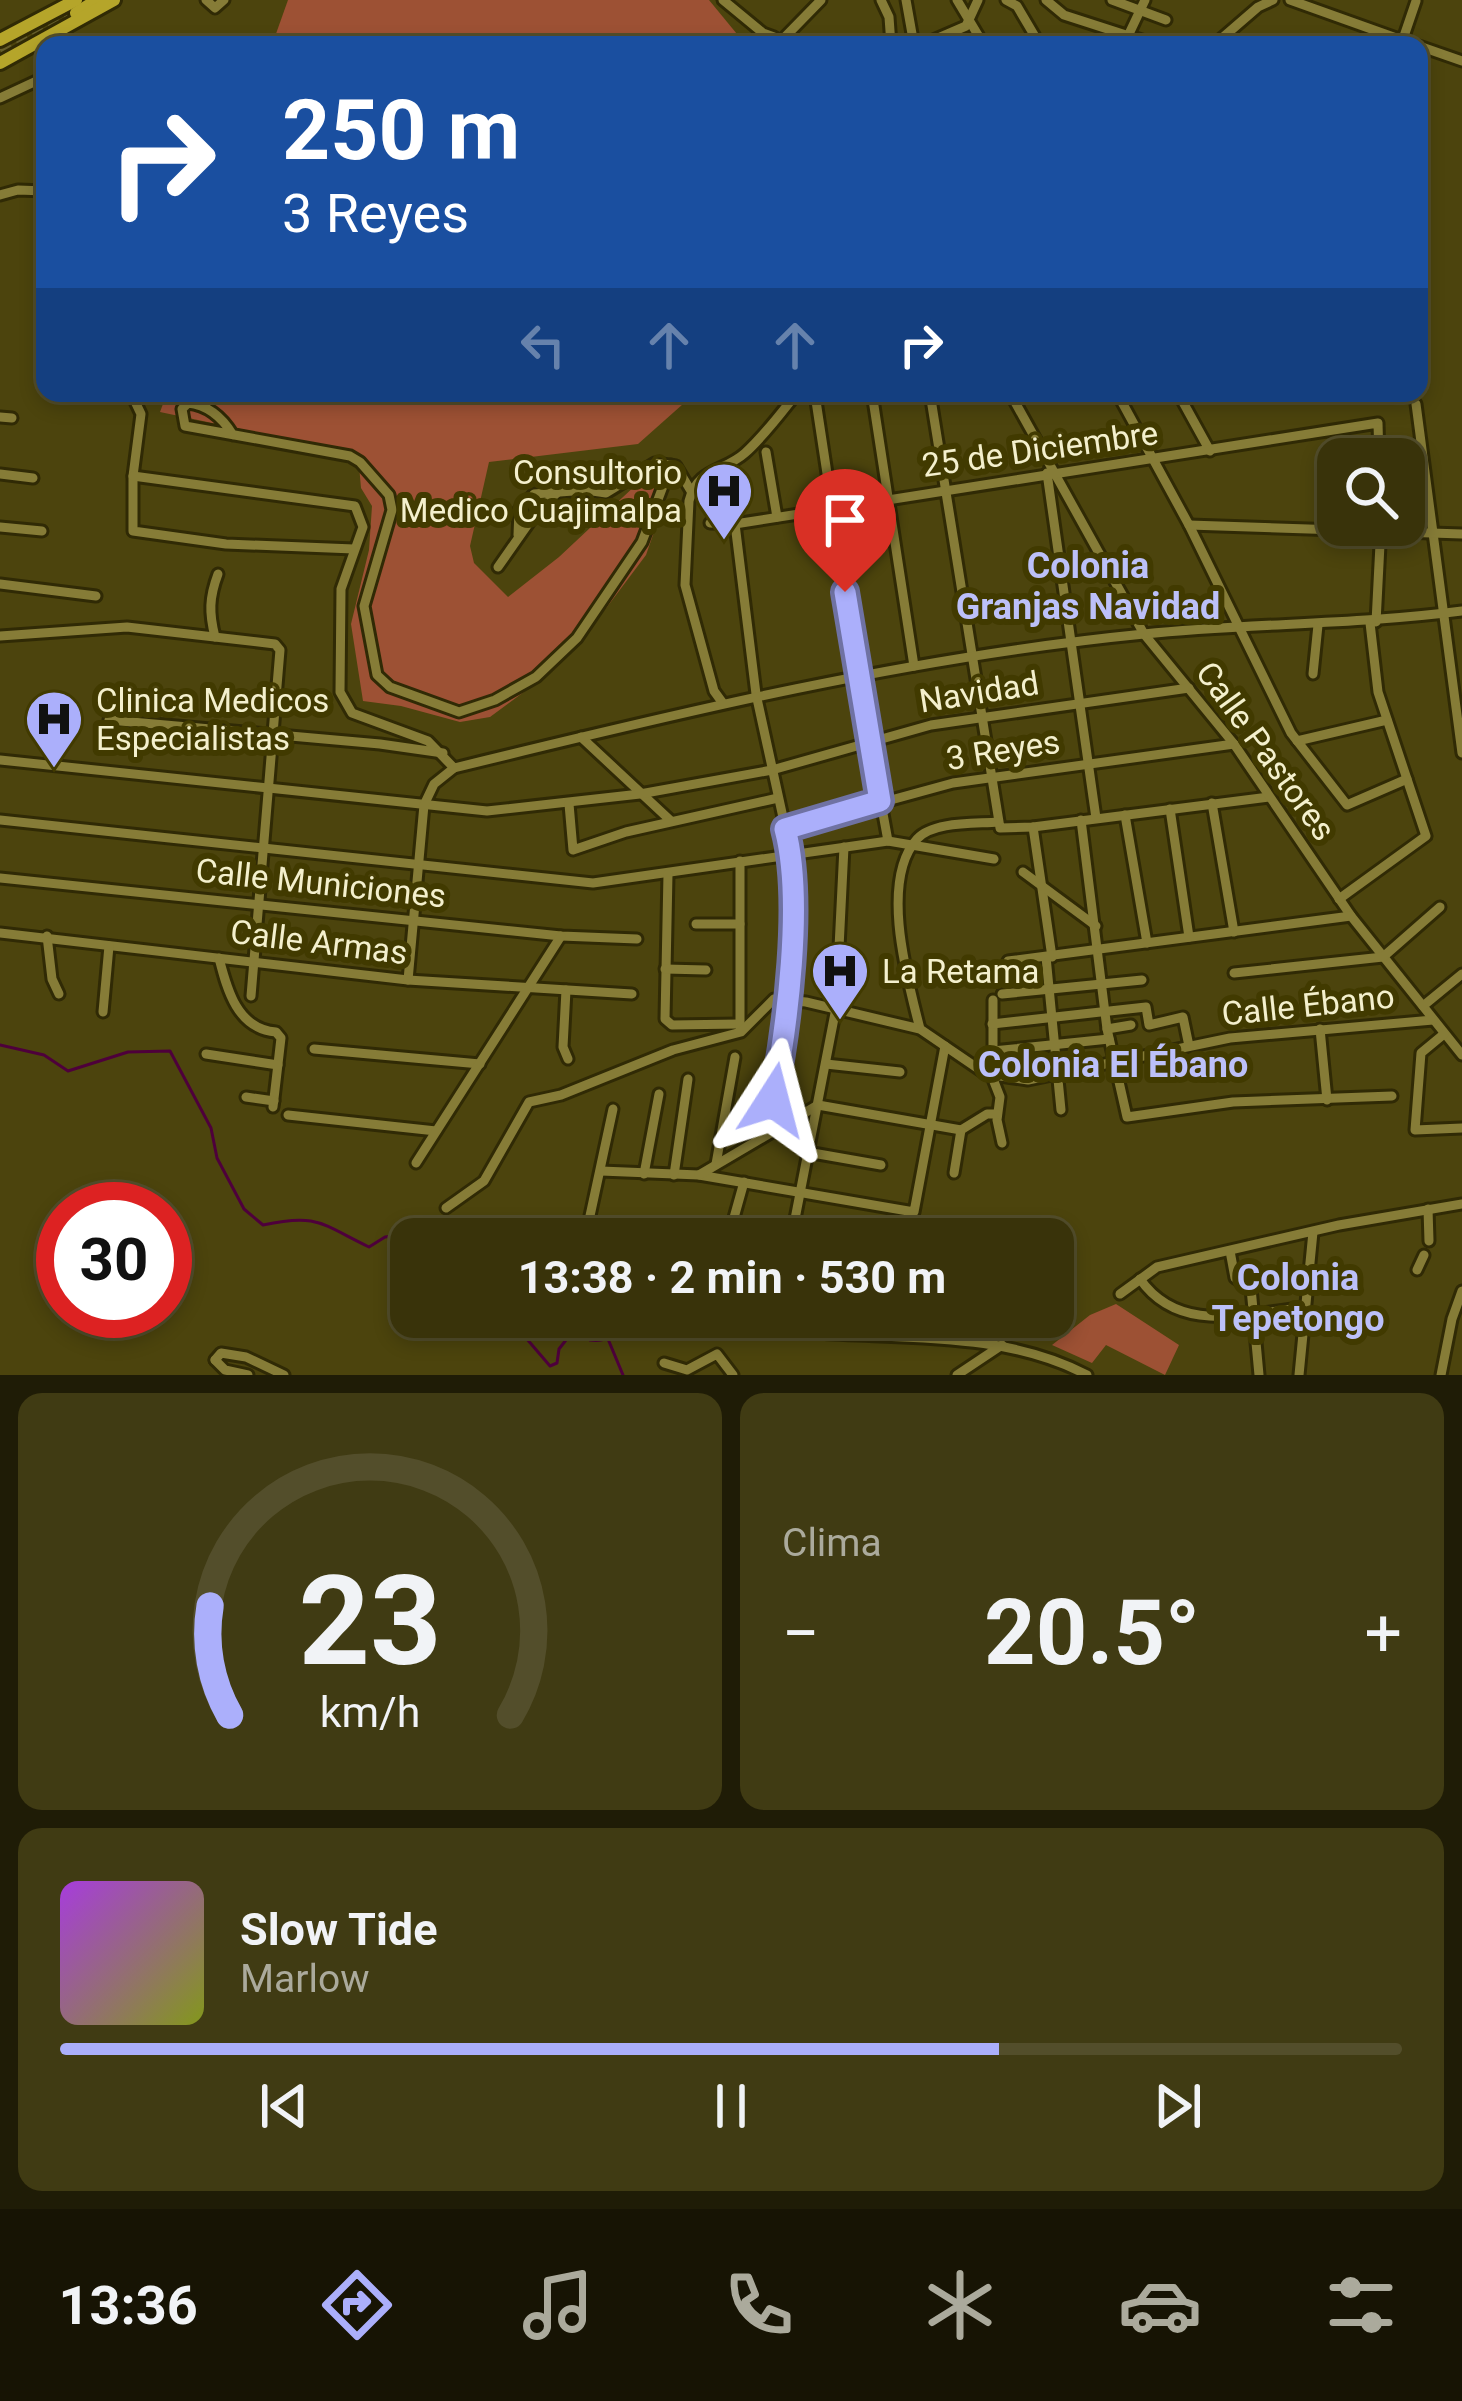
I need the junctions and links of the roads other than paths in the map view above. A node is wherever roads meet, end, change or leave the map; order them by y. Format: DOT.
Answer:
graph roads {
  1 [pos="76,0"];
  2 [pos="97,0"];
  3 [pos="114,0"];
  4 [pos="206,0"];
  5 [pos="224,0"];
  6 [pos="724,0"];
  7 [pos="821,0"];
  8 [pos="881,0"];
  9 [pos="907,0"];
  10 [pos="958,0"];
  11 [pos="978,0"];
  12 [pos="1006,0"];
  13 [pos="1046,0"];
  14 [pos="1111,0"];
  15 [pos="1273,0"];
  16 [pos="1290,0"];
  17 [pos="1416,1"];
  18 [pos="1142,5"];
  19 [pos="1166,20"];
  20 [pos="970,21"];
  21 [pos="55,26"];
  22 [pos="49,36"];
  23 [pos="768,36"];
  24 [pos="778,36"];
  25 [pos="890,36"];
  26 [pos="918,36"];
  27 [pos="939,36"];
  28 [pos="979,36"];
  29 [pos="1035,36"];
  30 [pos="1128,36"];
  31 [pos="1224,36"];
  32 [pos="1383,36"];
  33 [pos="1404,36"];
  34 [pos="0,40"];
  35 [pos="36,43"];
  36 [pos="1428,49"];
  37 [pos="1462,61"];
  38 [pos="0,63"];
  39 [pos="36,81"];
  40 [pos="0,98"];
  41 [pos="36,191"];
  42 [pos="0,195"];
  43 [pos="135,402"];
  44 [pos="789,402"];
  45 [pos="816,402"];
  46 [pos="873,402"];
  47 [pos="931,402"];
  48 [pos="1015,402"];
  49 [pos="1122,402"];
  50 [pos="1183,402"];
  51 [pos="1416,404"];
  52 [pos="233,435"];
  53 [pos="1378,438"];
  54 [pos="1210,451"];
  55 [pos="766,452"];
  56 [pos="1155,461"];
  57 [pos="673,466"];
  58 [pos="707,472"];
  59 [pos="1050,472"];
  60 [pos="0,473"];
  61 [pos="133,476"];
  62 [pos="33,478"];
  63 [pos="691,490"];
  64 [pos="946,490"];
  65 [pos="888,499"];
  66 [pos="832,508"];
  67 [pos="777,517"];
  68 [pos="710,523"];
  69 [pos="735,524"];
  70 [pos="1189,525"];
  71 [pos="0,527"];
  72 [pos="1317,527"];
  73 [pos="43,531"];
  74 [pos="1425,533"];
  75 [pos="1432,534"];
  76 [pos="1462,534"];
  77 [pos="1379,546"];
  78 [pos="354,549"];
  79 [pos="498,567"];
  80 [pos="218,574"];
  81 [pos="0,584"];
  82 [pos="96,596"];
  83 [pos="1462,611"];
  84 [pos="1442,614"];
  85 [pos="1373,623"];
  86 [pos="1318,625"];
  87 [pos="1242,628"];
  88 [pos="1144,634"];
  89 [pos="0,636"];
  90 [pos="215,637"];
  91 [pos="1071,644"];
  92 [pos="971,656"];
  93 [pos="914,666"];
  94 [pos="1312,674"];
  95 [pos="858,677"];
  96 [pos="1189,688"];
  97 [pos="756,694"];
  98 [pos="722,702"];
  99 [pos="1079,704"];
  100 [pos="980,716"];
  101 [pos="109,720"];
  102 [pos="1387,720"];
  103 [pos="272,734"];
  104 [pos="581,737"];
  105 [pos="1297,741"];
  106 [pos="869,742"];
  107 [pos="1234,744"];
  108 [pos="443,753"];
  109 [pos="1462,753"];
  110 [pos="0,760"];
  111 [pos="1087,764"];
  112 [pos="454,768"];
  113 [pos="772,770"];
  114 [pos="990,778"];
  115 [pos="1407,778"];
  116 [pos="270,789"];
  117 [pos="640,794"];
  118 [pos="1269,797"];
  119 [pos="778,798"];
  120 [pos="880,801"];
  121 [pos="1212,803"];
  122 [pos="569,804"];
  123 [pos="424,806"];
  124 [pos="1170,809"];
  125 [pos="1125,815"];
  126 [pos="1096,818"];
  127 [pos="0,820"];
  128 [pos="1082,820"];
  129 [pos="671,821"];
  130 [pos="1001,826"];
  131 [pos="1033,827"];
  132 [pos="785,829"];
  133 [pos="888,841"];
  134 [pos="913,846"];
  135 [pos="265,848"];
  136 [pos="844,848"];
  137 [pos="791,854"];
  138 [pos="994,859"];
  139 [pos="740,861"];
  140 [pos="420,862"];
  141 [pos="1023,872"];
  142 [pos="668,874"];
  143 [pos="0,878"];
  144 [pos="1042,886"];
  145 [pos="1339,899"];
  146 [pos="259,903"];
  147 [pos="1440,907"];
  148 [pos="1351,916"];
  149 [pos="414,920"];
  150 [pos="696,924"];
  151 [pos="740,924"];
  152 [pos="1096,926"];
  153 [pos="1234,932"];
  154 [pos="0,933"];
  155 [pos="47,936"];
  156 [pos="561,936"];
  157 [pos="1190,937"];
  158 [pos="637,939"];
  159 [pos="1147,943"];
  160 [pos="109,946"];
  161 [pos="1100,950"];
  162 [pos="1383,956"];
  163 [pos="1048,957"];
  164 [pos="219,958"];
  165 [pos="253,961"];
  166 [pos="1008,961"];
  167 [pos="665,969"];
  168 [pos="706,970"];
  169 [pos="1234,974"];
  170 [pos="1462,974"];
  171 [pos="408,980"];
  172 [pos="1142,980"];
  173 [pos="1102,984"];
  174 [pos="526,988"];
  175 [pos="1048,989"];
  176 [pos="566,990"];
  177 [pos="59,994"];
  178 [pos="632,994"];
  179 [pos="251,996"];
  180 [pos="788,999"];
  181 [pos="1423,1006"];
  182 [pos="836,1008"];
  183 [pos="103,1012"];
  184 [pos="1105,1014"];
  185 [pos="1051,1018"];
  186 [pos="1433,1020"];
  187 [pos="992,1024"];
  188 [pos="1131,1025"];
  189 [pos="740,1029"];
  190 [pos="920,1029"];
  191 [pos="1320,1029"];
  192 [pos="1108,1034"];
  193 [pos="1444,1034"];
  194 [pos="1053,1044"];
  195 [pos="945,1046"];
  196 [pos="1189,1046"];
  197 [pos="1459,1046"];
  198 [pos="314,1049"];
  199 [pos="993,1051"];
  200 [pos="206,1054"];
  201 [pos="735,1057"];
  202 [pos="568,1059"];
  203 [pos="1113,1063"];
  204 [pos="479,1064"];
  205 [pos="826,1064"];
  206 [pos="278,1065"];
  207 [pos="900,1072"];
  208 [pos="1055,1075"];
  209 [pos="993,1076"];
  210 [pos="688,1079"];
  211 [pos="658,1094"];
  212 [pos="247,1096"];
  213 [pos="1392,1096"];
  214 [pos="1327,1100"];
  215 [pos="818,1105"];
  216 [pos="613,1109"];
  217 [pos="1061,1110"];
  218 [pos="998,1114"];
  219 [pos="288,1115"];
  220 [pos="930,1124"];
  221 [pos="1462,1128"];
  222 [pos="961,1130"];
  223 [pos="436,1131"];
  224 [pos="767,1133"];
  225 [pos="1002,1143"];
  226 [pos="807,1152"];
  227 [pos="416,1163"];
  228 [pos="716,1165"];
  229 [pos="881,1165"];
  230 [pos="601,1172"];
  231 [pos="954,1173"];
  232 [pos="644,1174"];
  233 [pos="674,1174"];
  234 [pos="699,1175"];
  235 [pos="744,1182"];
  236 [pos="799,1191"];
  237 [pos="1462,1204"];
  238 [pos="446,1208"];
  239 [pos="1428,1209"];
  240 [pos="590,1218"];
  241 [pos="734,1218"];
  242 [pos="795,1218"];
  243 [pos="1313,1232"];
  244 [pos="1429,1241"];
  245 [pos="1230,1251"];
  246 [pos="1424,1255"];
  247 [pos="1417,1270"];
  248 [pos="1140,1279"];
  249 [pos="1462,1292"];
  250 [pos="1120,1294"];
  251 [pos="1303,1308"];
  252 [pos="1251,1312"];
  253 [pos="894,1338"];
  254 [pos="1002,1345"];
  255 [pos="664,1363"];
  256 [pos="248,1375"];
  257 [pos="284,1375"];
  258 [pos="733,1375"];
  259 [pos="957,1375"];
  260 [pos="1087,1375"];
  261 [pos="1259,1375"];
  262 [pos="1299,1375"];
  263 [pos="1441,1375"];
  1 -- 34 [label="main road"];
  2 -- 21 [label="main road"];
  3 -- 22 [label="main road"];
  4 -- 5 [label="street"];
  6 -- 23 [label="street"];
  7 -- 24 [label="street"];
  8 -- 25 [label="street"];
  9 -- 26 [label="street"];
  10 -- 20 [label="street"];
  11 -- 20 [label="street"];
  12 -- 29 [label="street"];
  13 -- 30 [label="street"];
  14 -- 18 [label="street"];
  15 -- 31 [label="street"];
  16 -- 32 [label="street"];
  17 -- 33 [label="street"];
  18 -- 19 [label="street"];
  18 -- 30 [label="street"];
  20 -- 27 [label="street"];
  20 -- 28 [label="street"];
  35 -- 38 [label="main road"];
  36 -- 37 [label="street"];
  39 -- 40 [label="street"];
  41 -- 42 [label="street"];
  43 -- 61 [label="street"];
  44 -- 58 [label="street"];
  45 -- 66 [label="street"];
  46 -- 65 [label="street"];
  47 -- 64 [label="street"];
  48 -- 59 [label="street, Calle Pastores"];
  49 -- 56 [label="street"];
  50 -- 54 [label="street"];
  51 -- 75 [label="street"];
  52 -- 52 [label="street"];
  52 -- 57 [label="street"];
  53 -- 54 [label="street, 25 de Diciembre"];
  54 -- 56 [label="street, 25 de Diciembre"];
  55 -- 67 [label="street"];
  56 -- 59 [label="street, 25 de Diciembre"];
  56 -- 70 [label="street"];
  57 -- 58 [label="street"];
  57 -- 63 [label="street"];
  57 -- 79 [label="street"];
  58 -- 63 [label="street"];
  59 -- 64 [label="street, 25 de Diciembre"];
  59 -- 88 [label="street, Calle Pastores"];
  59 -- 91 [label="street"];
  60 -- 62 [label="street"];
  61 -- 78 [label="street"];
  61 -- 78 [label="street"];
  63 -- 98 [label="street"];
  64 -- 65 [label="street, 25 de Diciembre"];
  64 -- 92 [label="street"];
  65 -- 66 [label="street, 25 de Diciembre"];
  65 -- 93 [label="street"];
  66 -- 67 [label="street, 25 de Diciembre"];
  66 -- 95 [label="street"];
  67 -- 69 [label="street, 25 de Diciembre"];
  68 -- 69 [label="street, 25 de Diciembre"];
  69 -- 97 [label="street"];
  70 -- 72 [label="street"];
  70 -- 87 [label="street"];
  71 -- 73 [label="street"];
  74 -- 75 [label="street"];
  75 -- 76 [label="street"];
  75 -- 84 [label="street"];
  77 -- 85 [label="street"];
  78 -- 108 [label="street"];
  80 -- 90 [label="street"];
  81 -- 82 [label="street"];
  83 -- 84 [label="street"];
  84 -- 85 [label="street"];
  84 -- 109 [label="street"];
  85 -- 86 [label="street"];
  85 -- 102 [label="street"];
  86 -- 87 [label="street"];
  86 -- 94 [label="street"];
  87 -- 88 [label="street"];
  87 -- 105 [label="street"];
  88 -- 91 [label="street"];
  88 -- 96 [label="street, Calle Pastores"];
  89 -- 90 [label="street"];
  90 -- 103 [label="street"];
  91 -- 92 [label="street"];
  91 -- 99 [label="street"];
  92 -- 93 [label="street"];
  92 -- 100 [label="street"];
  93 -- 95 [label="street"];
  95 -- 97 [label="street"];
  95 -- 106 [label="street"];
  96 -- 99 [label="street, Navidad"];
  96 -- 107 [label="street, Calle Pastores"];
  97 -- 98 [label="street"];
  97 -- 113 [label="street"];
  98 -- 104 [label="street"];
  99 -- 100 [label="street, Navidad"];
  99 -- 111 [label="street"];
  100 -- 106 [label="street, Navidad"];
  100 -- 114 [label="street"];
  101 -- 103 [label="street"];
  102 -- 105 [label="street"];
  102 -- 115 [label="street"];
  103 -- 108 [label="street"];
  103 -- 116 [label="street"];
  104 -- 112 [label="street"];
  104 -- 117 [label="street"];
  105 -- 115 [label="street"];
  106 -- 113 [label="street, Navidad"];
  106 -- 120 [label="street"];
  107 -- 111 [label="street, 3 Reyes"];
  107 -- 118 [label="street, Calle Pastores"];
  108 -- 112 [label="street"];
  110 -- 116 [label="street, Navidad"];
  111 -- 114 [label="street, 3 Reyes"];
  111 -- 126 [label="street"];
  112 -- 123 [label="street"];
  113 -- 117 [label="street, Navidad"];
  113 -- 119 [label="street"];
  114 -- 120 [label="street, 3 Reyes"];
  114 -- 130 [label="street"];
  115 -- 145 [label="street"];
  116 -- 123 [label="street, Navidad"];
  116 -- 135 [label="street"];
  117 -- 122 [label="street, Navidad"];
  117 -- 129 [label="street"];
  118 -- 121 [label="street"];
  118 -- 145 [label="street, Calle Pastores"];
  119 -- 129 [label="street"];
  119 -- 132 [label="street"];
  120 -- 132 [label="street, 3 Reyes"];
  120 -- 133 [label="street"];
  121 -- 124 [label="street"];
  121 -- 153 [label="street"];
  122 -- 123 [label="street, Navidad"];
  122 -- 129 [label="street"];
  123 -- 140 [label="street"];
  124 -- 125 [label="street"];
  124 -- 157 [label="street"];
  125 -- 126 [label="street"];
  125 -- 159 [label="street"];
  126 -- 128 [label="street"];
  127 -- 135 [label="street"];
  128 -- 131 [label="street"];
  128 -- 152 [label="street"];
  130 -- 131 [label="street"];
  130 -- 134 [label="street"];
  131 -- 144 [label="street"];
  132 -- 137 [label="street"];
  133 -- 134 [label="street"];
  133 -- 136 [label="street"];
  134 -- 138 [label="street"];
  134 -- 190 [label="street"];
  135 -- 140 [label="street"];
  135 -- 146 [label="street"];
  136 -- 137 [label="street"];
  136 -- 182 [label="street"];
  137 -- 139 [label="street"];
  137 -- 180 [label="street"];
  139 -- 142 [label="street"];
  139 -- 151 [label="street"];
  140 -- 142 [label="street"];
  140 -- 149 [label="street"];
  141 -- 144 [label="street"];
  142 -- 167 [label="street"];
  143 -- 146 [label="street, Calle Municiones"];
  144 -- 152 [label="street"];
  144 -- 163 [label="street"];
  145 -- 148 [label="street, Calle Pastores"];
  146 -- 149 [label="street, Calle Municiones"];
  146 -- 165 [label="street"];
  147 -- 162 [label="street"];
  148 -- 153 [label="street"];
  148 -- 162 [label="street, Calle Pastores"];
  149 -- 156 [label="street, Calle Municiones"];
  149 -- 171 [label="street"];
  150 -- 151 [label="street"];
  151 -- 189 [label="street"];
  152 -- 161 [label="street"];
  153 -- 157 [label="street"];
  154 -- 155 [label="street, Calle Armas"];
  155 -- 160 [label="street, Calle Armas"];
  155 -- 177 [label="street"];
  156 -- 158 [label="street, Calle Municiones"];
  156 -- 174 [label="street"];
  157 -- 159 [label="street"];
  159 -- 161 [label="street"];
  160 -- 164 [label="street, Calle Armas"];
  160 -- 183 [label="street"];
  161 -- 163 [label="street"];
  161 -- 173 [label="street"];
  162 -- 169 [label="street"];
  162 -- 181 [label="street, Calle Pastores"];
  163 -- 166 [label="street"];
  163 -- 175 [label="street"];
  164 -- 165 [label="street, Calle Armas"];
  164 -- 206 [label="street"];
  165 -- 171 [label="street, Calle Armas"];
  165 -- 179 [label="street"];
  167 -- 168 [label="street"];
  167 -- 189 [label="street"];
  170 -- 181 [label="street"];
  171 -- 174 [label="street, Calle Armas"];
  172 -- 173 [label="street"];
  173 -- 175 [label="street"];
  173 -- 184 [label="street"];
  174 -- 176 [label="street, Calle Armas"];
  174 -- 204 [label="street"];
  175 -- 185 [label="street"];
  175 -- 187 [label="street"];
  176 -- 178 [label="street, Calle Armas"];
  176 -- 202 [label="street"];
  180 -- 182 [label="street"];
  180 -- 189 [label="street"];
  180 -- 224 [label="street"];
  181 -- 186 [label="street, Calle Pastores"];
  182 -- 190 [label="street"];
  182 -- 205 [label="street"];
  184 -- 185 [label="street"];
  184 -- 192 [label="street"];
  184 -- 196 [label="street"];
  185 -- 187 [label="street"];
  185 -- 194 [label="street"];
  186 -- 191 [label="street, Calle Ébano"];
  186 -- 193 [label="street, Calle Pastores"];
  187 -- 199 [label="street"];
  188 -- 192 [label="street"];
  189 -- 238 [label="street"];
  190 -- 195 [label="street"];
  191 -- 196 [label="street, Calle Ébano"];
  191 -- 214 [label="street"];
  192 -- 194 [label="street"];
  192 -- 203 [label="street"];
  193 -- 197 [label="street, Calle Pastores"];
  193 -- 221 [label="street"];
  194 -- 199 [label="street"];
  194 -- 208 [label="street"];
  195 -- 209 [label="street"];
  195 -- 220 [label="street"];
  196 -- 203 [label="street, Calle Ébano"];
  198 -- 204 [label="street"];
  199 -- 209 [label="street"];
  200 -- 206 [label="street"];
  201 -- 228 [label="street"];
  203 -- 208 [label="street, Calle Ébano"];
  203 -- 214 [label="street"];
  204 -- 223 [label="street"];
  205 -- 207 [label="street"];
  205 -- 215 [label="street"];
  206 -- 212 [label="street"];
  208 -- 209 [label="street, Calle Ébano"];
  208 -- 217 [label="street"];
  209 -- 218 [label="street"];
  210 -- 233 [label="street"];
  211 -- 232 [label="street"];
  213 -- 214 [label="street"];
  215 -- 220 [label="street"];
  215 -- 224 [label="street"];
  215 -- 226 [label="street"];
  216 -- 230 [label="street"];
  218 -- 222 [label="street"];
  218 -- 225 [label="street"];
  219 -- 223 [label="street"];
  220 -- 222 [label="street"];
  220 -- 236 [label="street"];
  222 -- 231 [label="street"];
  223 -- 227 [label="street"];
  224 -- 228 [label="street"];
  226 -- 229 [label="street"];
  226 -- 236 [label="street"];
  228 -- 234 [label="street"];
  230 -- 232 [label="street"];
  230 -- 240 [label="street"];
  232 -- 233 [label="street"];
  233 -- 234 [label="street"];
  234 -- 235 [label="street"];
  235 -- 236 [label="street"];
  235 -- 241 [label="street"];
  236 -- 242 [label="street"];
  237 -- 239 [label="street"];
  239 -- 243 [label="street"];
  239 -- 244 [label="street"];
  243 -- 245 [label="street"];
  243 -- 251 [label="street"];
  245 -- 248 [label="street"];
  245 -- 252 [label="street"];
  246 -- 247 [label="street"];
  248 -- 250 [label="street"];
  248 -- 252 [label="street"];
  249 -- 263 [label="street"];
  251 -- 252 [label="street"];
  251 -- 262 [label="street"];
  252 -- 261 [label="street"];
  253 -- 254 [label="street"];
  254 -- 259 [label="street"];
  254 -- 260 [label="street"];
  255 -- 258 [label="street"];
  256 -- 257 [label="street"];
}
